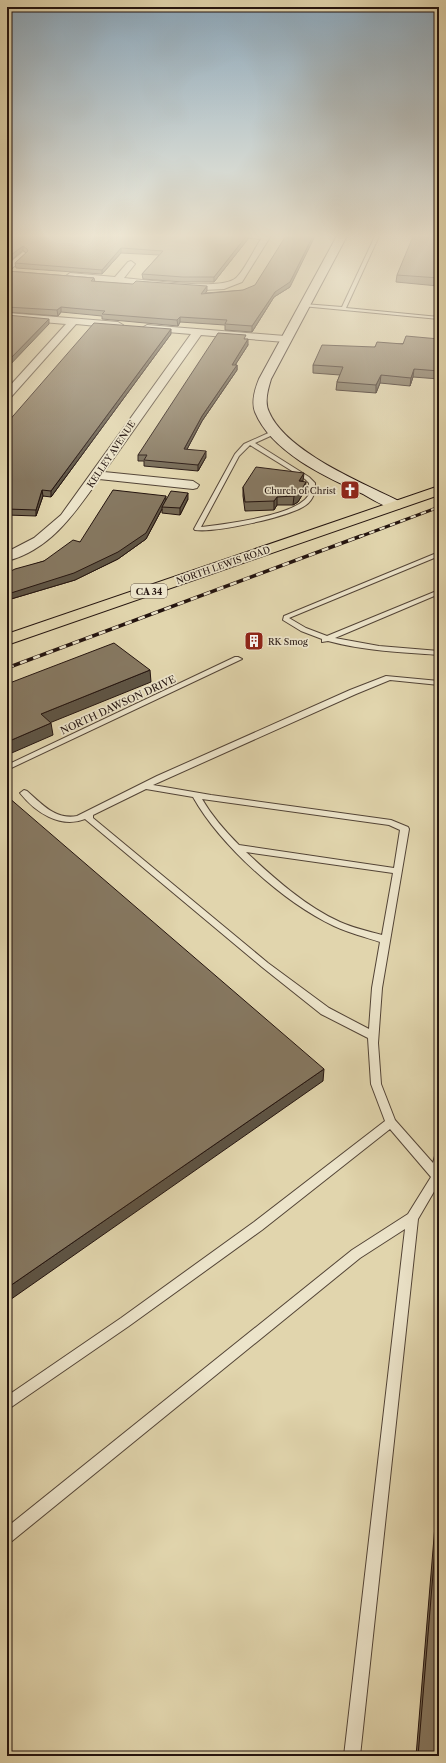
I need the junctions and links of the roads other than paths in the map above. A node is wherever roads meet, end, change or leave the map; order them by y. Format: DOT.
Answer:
graph roads {
  1 [pos="11,316"];
  2 [pos="298,316"];
  3 [pos="423,316"];
  4 [pos="439,318"];
  5 [pos="74,321"];
  6 [pos="198,332"];
  7 [pos="286,338"];
  8 [pos="7,395"];
  9 [pos="275,432"];
  10 [pos="251,443"];
  11 [pos="97,475"];
  12 [pos="193,485"];
  13 [pos="439,490"];
  14 [pos="396,505"];
  15 [pos="439,554"];
  16 [pos="7,557"];
  17 [pos="439,592"];
  18 [pos="9,638"];
  19 [pos="325,640"];
  20 [pos="439,653"];
  21 [pos="238,659"];
  22 [pos="439,683"];
  23 [pos="7,768"];
  24 [pos="145,786"];
  25 [pos="24,793"];
  26 [pos="196,796"];
  27 [pos="89,814"];
  28 [pos="237,848"];
  29 [pos="397,871"];
  30 [pos="385,940"];
  31 [pos="374,1036"];
  32 [pos="391,1122"];
  33 [pos="439,1159"];
  34 [pos="437,1176"];
  35 [pos="412,1218"];
  36 [pos="7,1404"];
  37 [pos="7,1536"];
  38 [pos="352,1756"];
  1 -- 5 [label="street"];
  2 -- 7 [label="main road"];
  3 -- 4 [label="lane"];
  5 -- 6 [label="street"];
  5 -- 8 [label="street"];
  6 -- 7 [label="street"];
  6 -- 11 [label="street, KELLEY AVENUE"];
  7 -- 9 [label="main road"];
  9 -- 10 [label="lane"];
  9 -- 14 [label="main road"];
  10 -- 10 [label="lane"];
  11 -- 12 [label="street"];
  11 -- 16 [label="street, KELLEY AVENUE"];
  13 -- 14 [label="main road, NORTH LEWIS ROAD / CA 34"];
  14 -- 18 [label="main road, NORTH LEWIS ROAD / CA 34"];
  15 -- 19 [label="lane"];
  17 -- 19 [label="lane"];
  19 -- 20 [label="lane"];
  21 -- 23 [label="lane, NORTH DAWSON DRIVE"];
  22 -- 24 [label="lane"];
  24 -- 26 [label="lane"];
  24 -- 27 [label="lane"];
  25 -- 27 [label="lane"];
  26 -- 28 [label="lane"];
  26 -- 29 [label="lane"];
  27 -- 31 [label="lane"];
  28 -- 29 [label="lane"];
  28 -- 30 [label="lane"];
  29 -- 30 [label="lane"];
  30 -- 31 [label="lane"];
  31 -- 32 [label="lane"];
  32 -- 34 [label="lane"];
  32 -- 36 [label="lane"];
  33 -- 34 [label="lane"];
  34 -- 35 [label="lane"];
  35 -- 37 [label="lane"];
  35 -- 38 [label="lane"];
}
